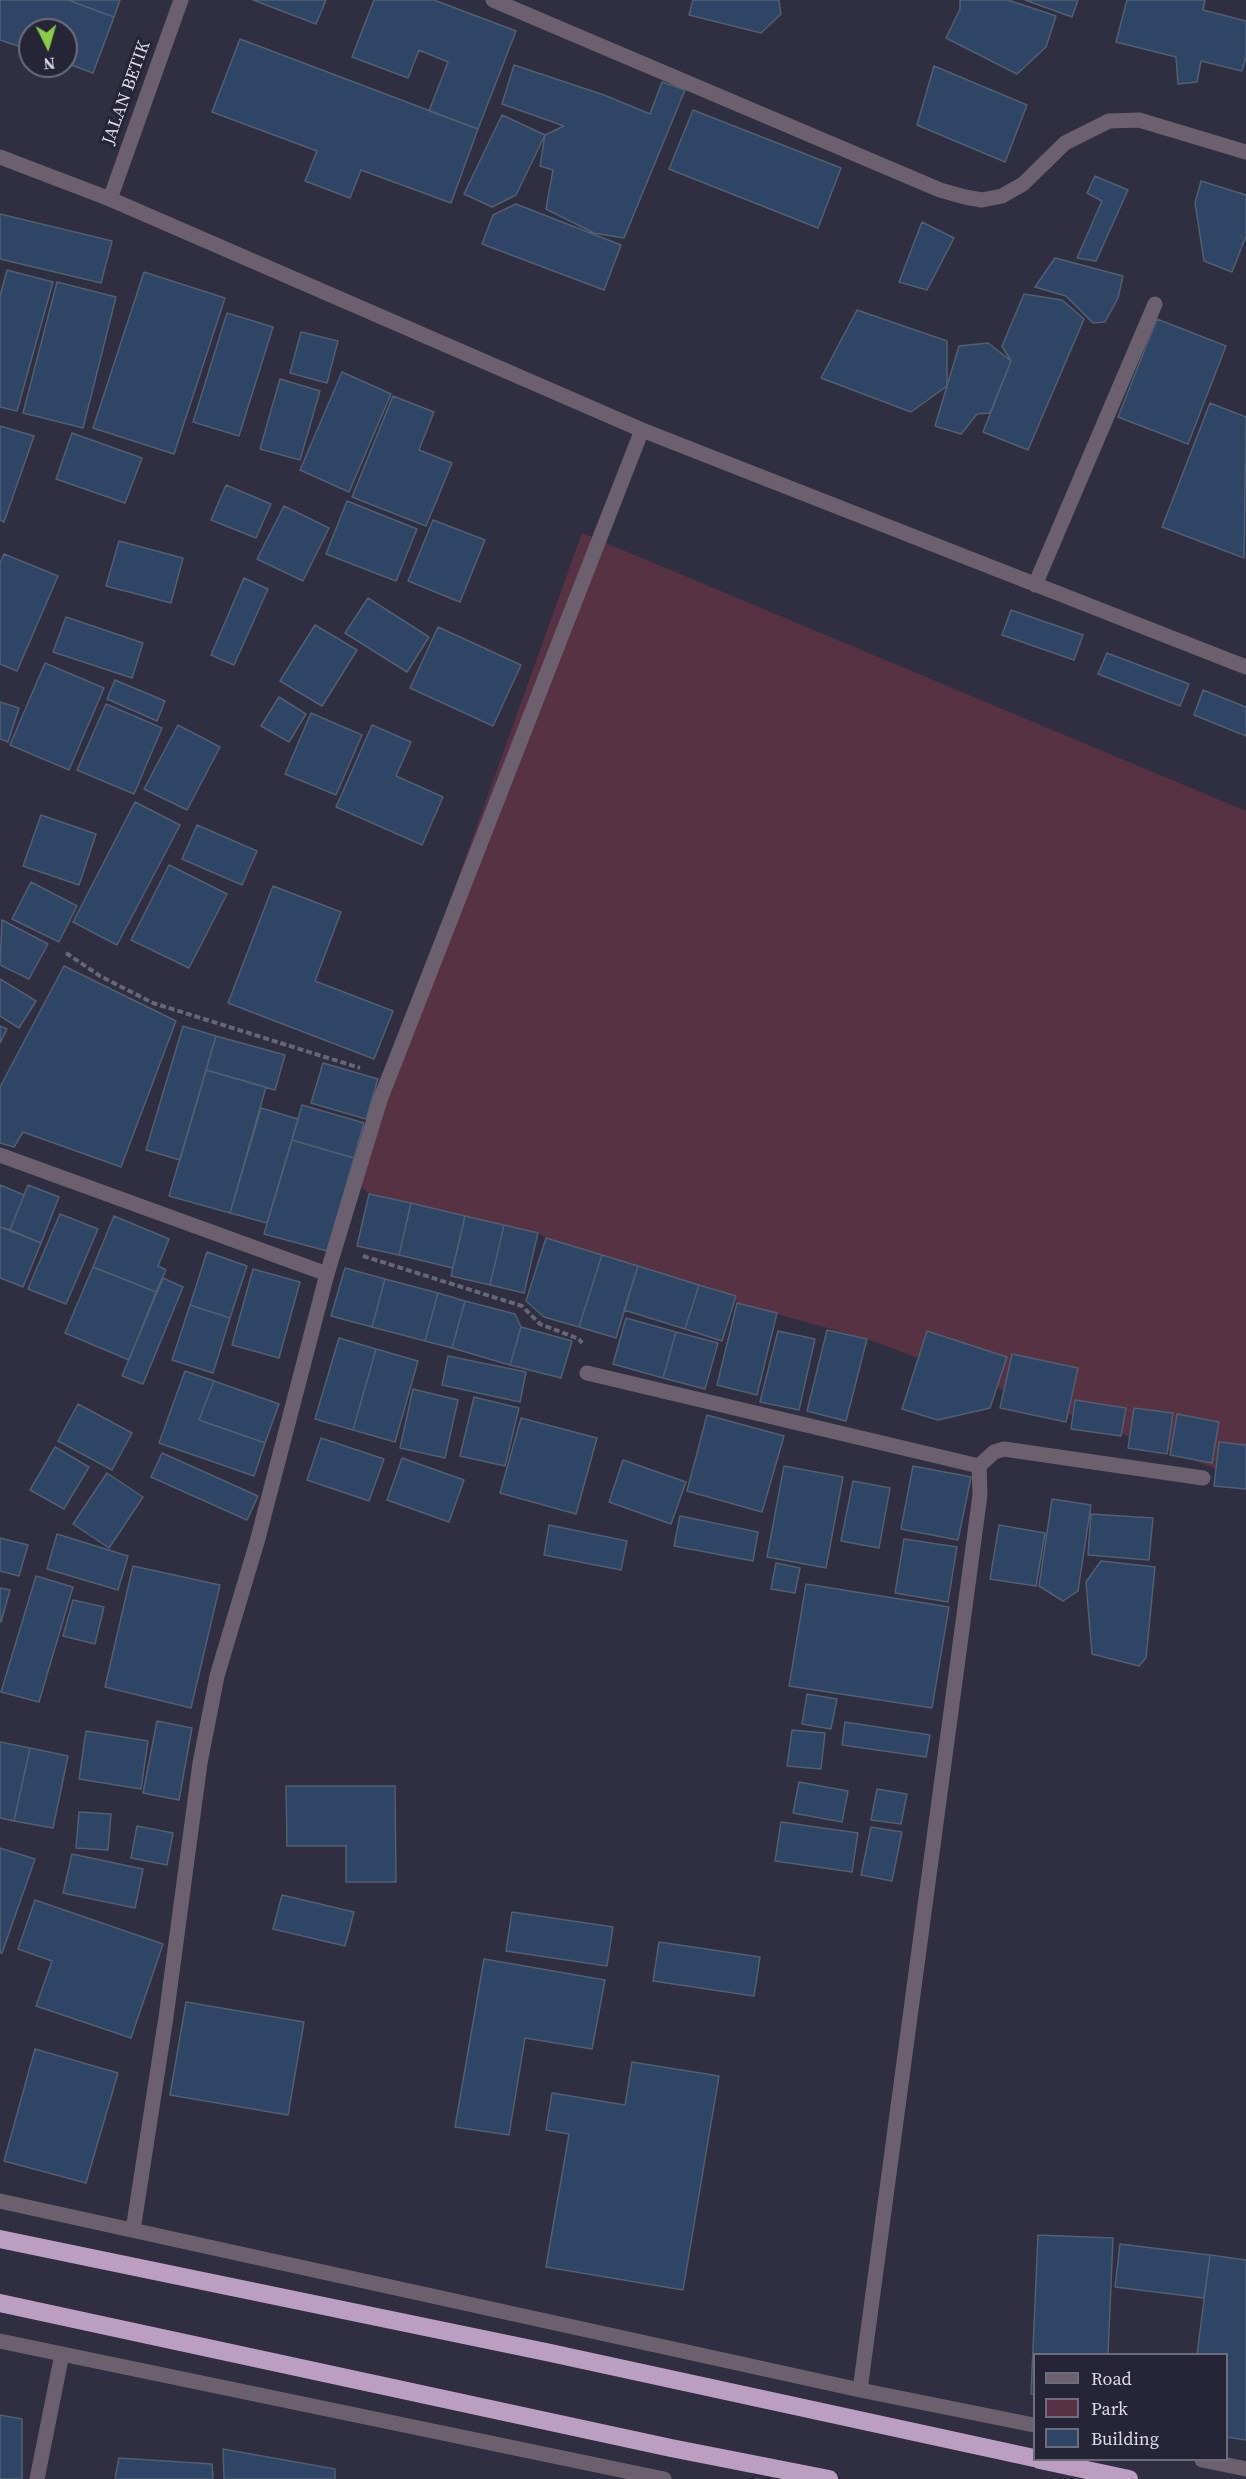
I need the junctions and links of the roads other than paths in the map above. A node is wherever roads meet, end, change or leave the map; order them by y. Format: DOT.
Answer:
graph roads {
  1 [pos="181,0"];
  2 [pos="493,0"];
  3 [pos="1246,152"];
  4 [pos="0,157"];
  5 [pos="110,199"];
  6 [pos="1155,304"];
  7 [pos="642,430"];
  8 [pos="1035,585"];
  9 [pos="1246,667"];
  10 [pos="0,1155"];
  11 [pos="327,1274"];
  12 [pos="587,1373"];
  13 [pos="979,1466"];
  14 [pos="1203,1478"];
  15 [pos="0,2201"];
  16 [pos="133,2230"];
  17 [pos="0,2239"];
  18 [pos="0,2303"];
  19 [pos="0,2342"];
  20 [pos="62,2354"];
  21 [pos="860,2390"];
  22 [pos="1033,2426"];
  23 [pos="1033,2458"];
  24 [pos="1045,2461"];
  25 [pos="1207,2461"];
  26 [pos="1246,2469"];
  27 [pos="37,2479"];
  28 [pos="664,2479"];
  29 [pos="829,2479"];
  30 [pos="1130,2479"];
  1 -- 5 [label="street, JALAN BETIK"];
  2 -- 3 [label="street"];
  4 -- 5 [label="street"];
  5 -- 7 [label="street"];
  6 -- 8 [label="street"];
  7 -- 8 [label="street"];
  7 -- 11 [label="street"];
  8 -- 9 [label="street"];
  10 -- 11 [label="street"];
  11 -- 16 [label="street"];
  12 -- 13 [label="street"];
  13 -- 14 [label="street"];
  13 -- 21 [label="street"];
  15 -- 16 [label="street"];
  16 -- 21 [label="street"];
  17 -- 23 [label="highway"];
  18 -- 29 [label="highway"];
  19 -- 20 [label="street"];
  20 -- 27 [label="street"];
  20 -- 28 [label="street"];
  21 -- 22 [label="street"];
  24 -- 30 [label="highway"];
  25 -- 26 [label="street"];
}
